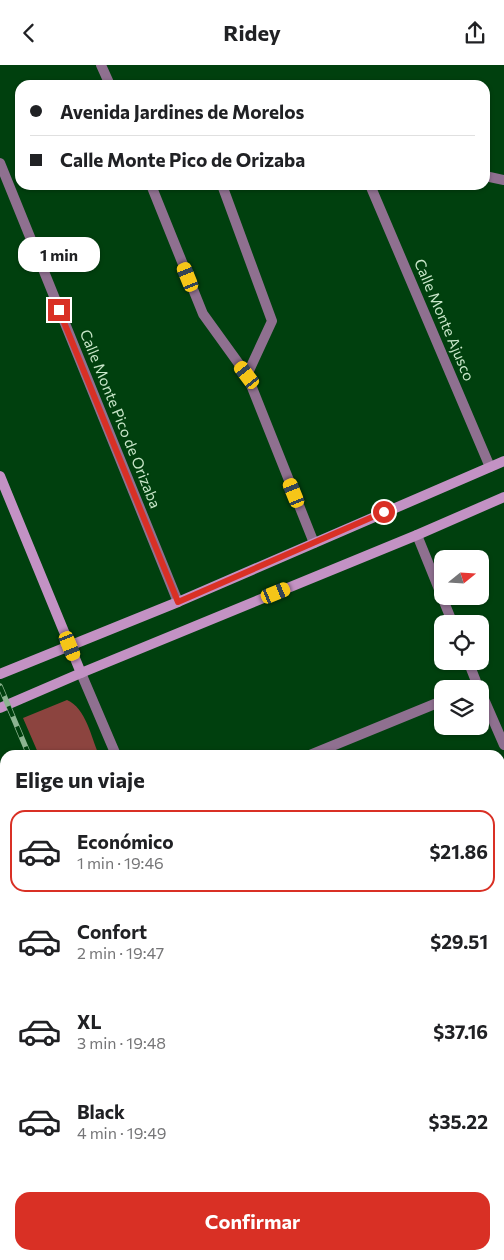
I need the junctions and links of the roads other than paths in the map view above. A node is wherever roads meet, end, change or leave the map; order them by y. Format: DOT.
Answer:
graph roads {
  1 [pos="101,65"];
  2 [pos="108,80"];
  3 [pos="0,163"];
  4 [pos="490,177"];
  5 [pos="504,181"];
  6 [pos="153,190"];
  7 [pos="224,190"];
  8 [pos="372,190"];
  9 [pos="247,375"];
  10 [pos="504,461"];
  11 [pos="490,467"];
  12 [pos="0,476"];
  13 [pos="504,497"];
  14 [pos="417,535"];
  15 [pos="314,543"];
  16 [pos="178,602"];
  17 [pos="449,615"];
  18 [pos="70,646"];
  19 [pos="81,673"];
  20 [pos="0,674"];
  21 [pos="434,704"];
  22 [pos="0,708"];
  23 [pos="489,713"];
  24 [pos="504,745"];
  25 [pos="114,750"];
  26 [pos="322,750"];
  1 -- 2 [label="street"];
  3 -- 16 [label="street, Calle Monte Pico de Orizaba"];
  4 -- 5 [label="street"];
  6 -- 9 [label="street"];
  7 -- 9 [label="street"];
  8 -- 11 [label="street, Calle Monte Ajusco"];
  9 -- 15 [label="street"];
  10 -- 11 [label="main road"];
  11 -- 15 [label="main road"];
  12 -- 18 [label="main road"];
  13 -- 14 [label="main road"];
  14 -- 17 [label="street"];
  14 -- 19 [label="main road"];
  15 -- 16 [label="main road"];
  16 -- 18 [label="main road"];
  18 -- 19 [label="main road"];
  18 -- 20 [label="main road"];
  19 -- 22 [label="main road"];
  19 -- 25 [label="street"];
  21 -- 26 [label="street"];
  23 -- 24 [label="street"];
}
